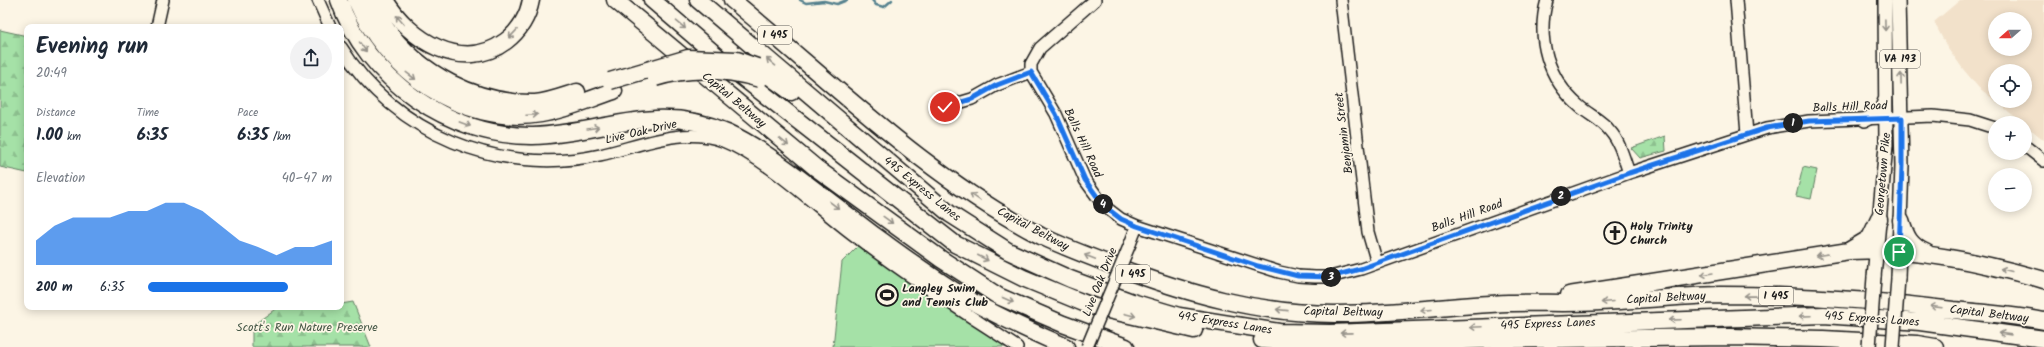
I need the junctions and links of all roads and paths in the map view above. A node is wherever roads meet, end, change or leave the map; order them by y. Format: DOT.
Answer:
graph roads {
  1 [pos="163,0"];
  2 [pos="318,0"];
  3 [pos="339,0"];
  4 [pos="356,0"];
  5 [pos="370,0"];
  6 [pos="385,0"];
  7 [pos="531,0"];
  8 [pos="615,0"];
  9 [pos="652,0"];
  10 [pos="698,0"];
  11 [pos="732,0"];
  12 [pos="1095,0"];
  13 [pos="1341,0"];
  14 [pos="1548,0"];
  15 [pos="1736,0"];
  16 [pos="1885,0"];
  17 [pos="1898,0"];
  18 [pos="158,24"];
  19 [pos="329,24"];
  20 [pos="344,51"];
  21 [pos="1031,72"];
  22 [pos="737,73"];
  23 [pos="758,73"];
  24 [pos="612,86"];
  25 [pos="1887,88"];
  26 [pos="945,107"];
  27 [pos="1902,118"];
  28 [pos="1887,119"];
  29 [pos="1865,120"];
  30 [pos="1988,125"];
  31 [pos="1747,134"];
  32 [pos="2032,152"];
  33 [pos="2044,161"];
  34 [pos="1629,173"];
  35 [pos="950,214"];
  36 [pos="1879,219"];
  37 [pos="1901,220"];
  38 [pos="1137,226"];
  39 [pos="955,244"];
  40 [pos="1875,250"];
  41 [pos="1849,251"];
  42 [pos="1899,252"];
  43 [pos="1934,256"];
  44 [pos="1378,263"];
  45 [pos="2044,280"];
  46 [pos="1506,303"];
  47 [pos="2044,321"];
  48 [pos="2044,339"];
  49 [pos="1016,347"];
  50 [pos="1066,347"];
  51 [pos="1087,347"];
  52 [pos="1126,347"];
  53 [pos="1348,347"];
  54 [pos="1352,347"];
  55 [pos="1869,347"];
  56 [pos="1893,347"];
  57 [pos="1935,347"];
  1 -- 18 [label="street"];
  2 -- 19 [label="street"];
  3 -- 50 [label="highway, one-way"];
  4 -- 24 [label="highway, one-way"];
  5 -- 24 [label="highway"];
  7 -- 6 [label="highway, one-way"];
  8 -- 52 [label="highway, Capital Beltway, one-way"];
  9 -- 22 [label="highway, 495 Express Lanes, one-way"];
  35 -- 10 [label="highway, 495 Express Lanes, one-way"];
  46 -- 11 [label="highway, Capital Beltway / I 495, one-way"];
  12 -- 21 [label="street"];
  13 -- 44 [label="street, Benjamin Street"];
  14 -- 34 [label="street"];
  15 -- 31 [label="street"];
  16 -- 25 [label="main road, Georgetown Pike / VA 193, one-way"];
  27 -- 17 [label="main road, Georgetown Pike / VA 193, one-way"];
  20 -- 49 [label="street, Live Oak Drive"];
  21 -- 26 [label="street"];
  21 -- 38 [label="street, Balls Hill Road"];
  22 -- 23 [label="highway, bridge"];
  22 -- 24 [label="highway, bridge"];
  22 -- 39 [label="highway, 495 Express Lanes"];
  23 -- 24 [label="highway, bridge"];
  23 -- 35 [label="highway"];
  23 -- 39 [label="highway"];
  25 -- 28 [label="main road, Georgetown Pike / VA 193"];
  25 -- 29 [label="main road"];
  27 -- 28 [label="street, Balls Hill Road"];
  27 -- 30 [label="street, Balls Hill Road"];
  27 -- 37 [label="main road, Georgetown Pike / VA 193"];
  28 -- 29 [label="street, Balls Hill Road"];
  28 -- 36 [label="main road, Georgetown Pike / VA 193"];
  29 -- 31 [label="street, Balls Hill Road"];
  31 -- 34 [label="street, Balls Hill Road"];
  32 -- 33 [label="street"];
  34 -- 44 [label="street, Balls Hill Road"];
  48 -- 35 [label="highway, 495 Express Lanes, one-way"];
  36 -- 40 [label="main road, Georgetown Pike / VA 193"];
  36 -- 41 [label="highway"];
  37 -- 42 [label="main road, Georgetown Pike"];
  37 -- 43 [label="highway"];
  38 -- 44 [label="street, Balls Hill Road"];
  38 -- 51 [label="street, Live Oak Drive, bridge"];
  39 -- 53 [label="highway, 495 Express Lanes, one-way"];
  40 -- 41 [label="highway"];
  40 -- 42 [label="highway"];
  40 -- 55 [label="main road, Georgetown Pike / VA 193, bridge"];
  41 -- 46 [label="highway, one-way"];
  42 -- 43 [label="highway"];
  42 -- 56 [label="main road, Georgetown Pike, bridge"];
  45 -- 43 [label="highway, one-way"];
  47 -- 46 [label="highway, Capital Beltway / I 495, one-way"];
  54 -- 57 [label="highway, 495 Express Lanes"];
}
